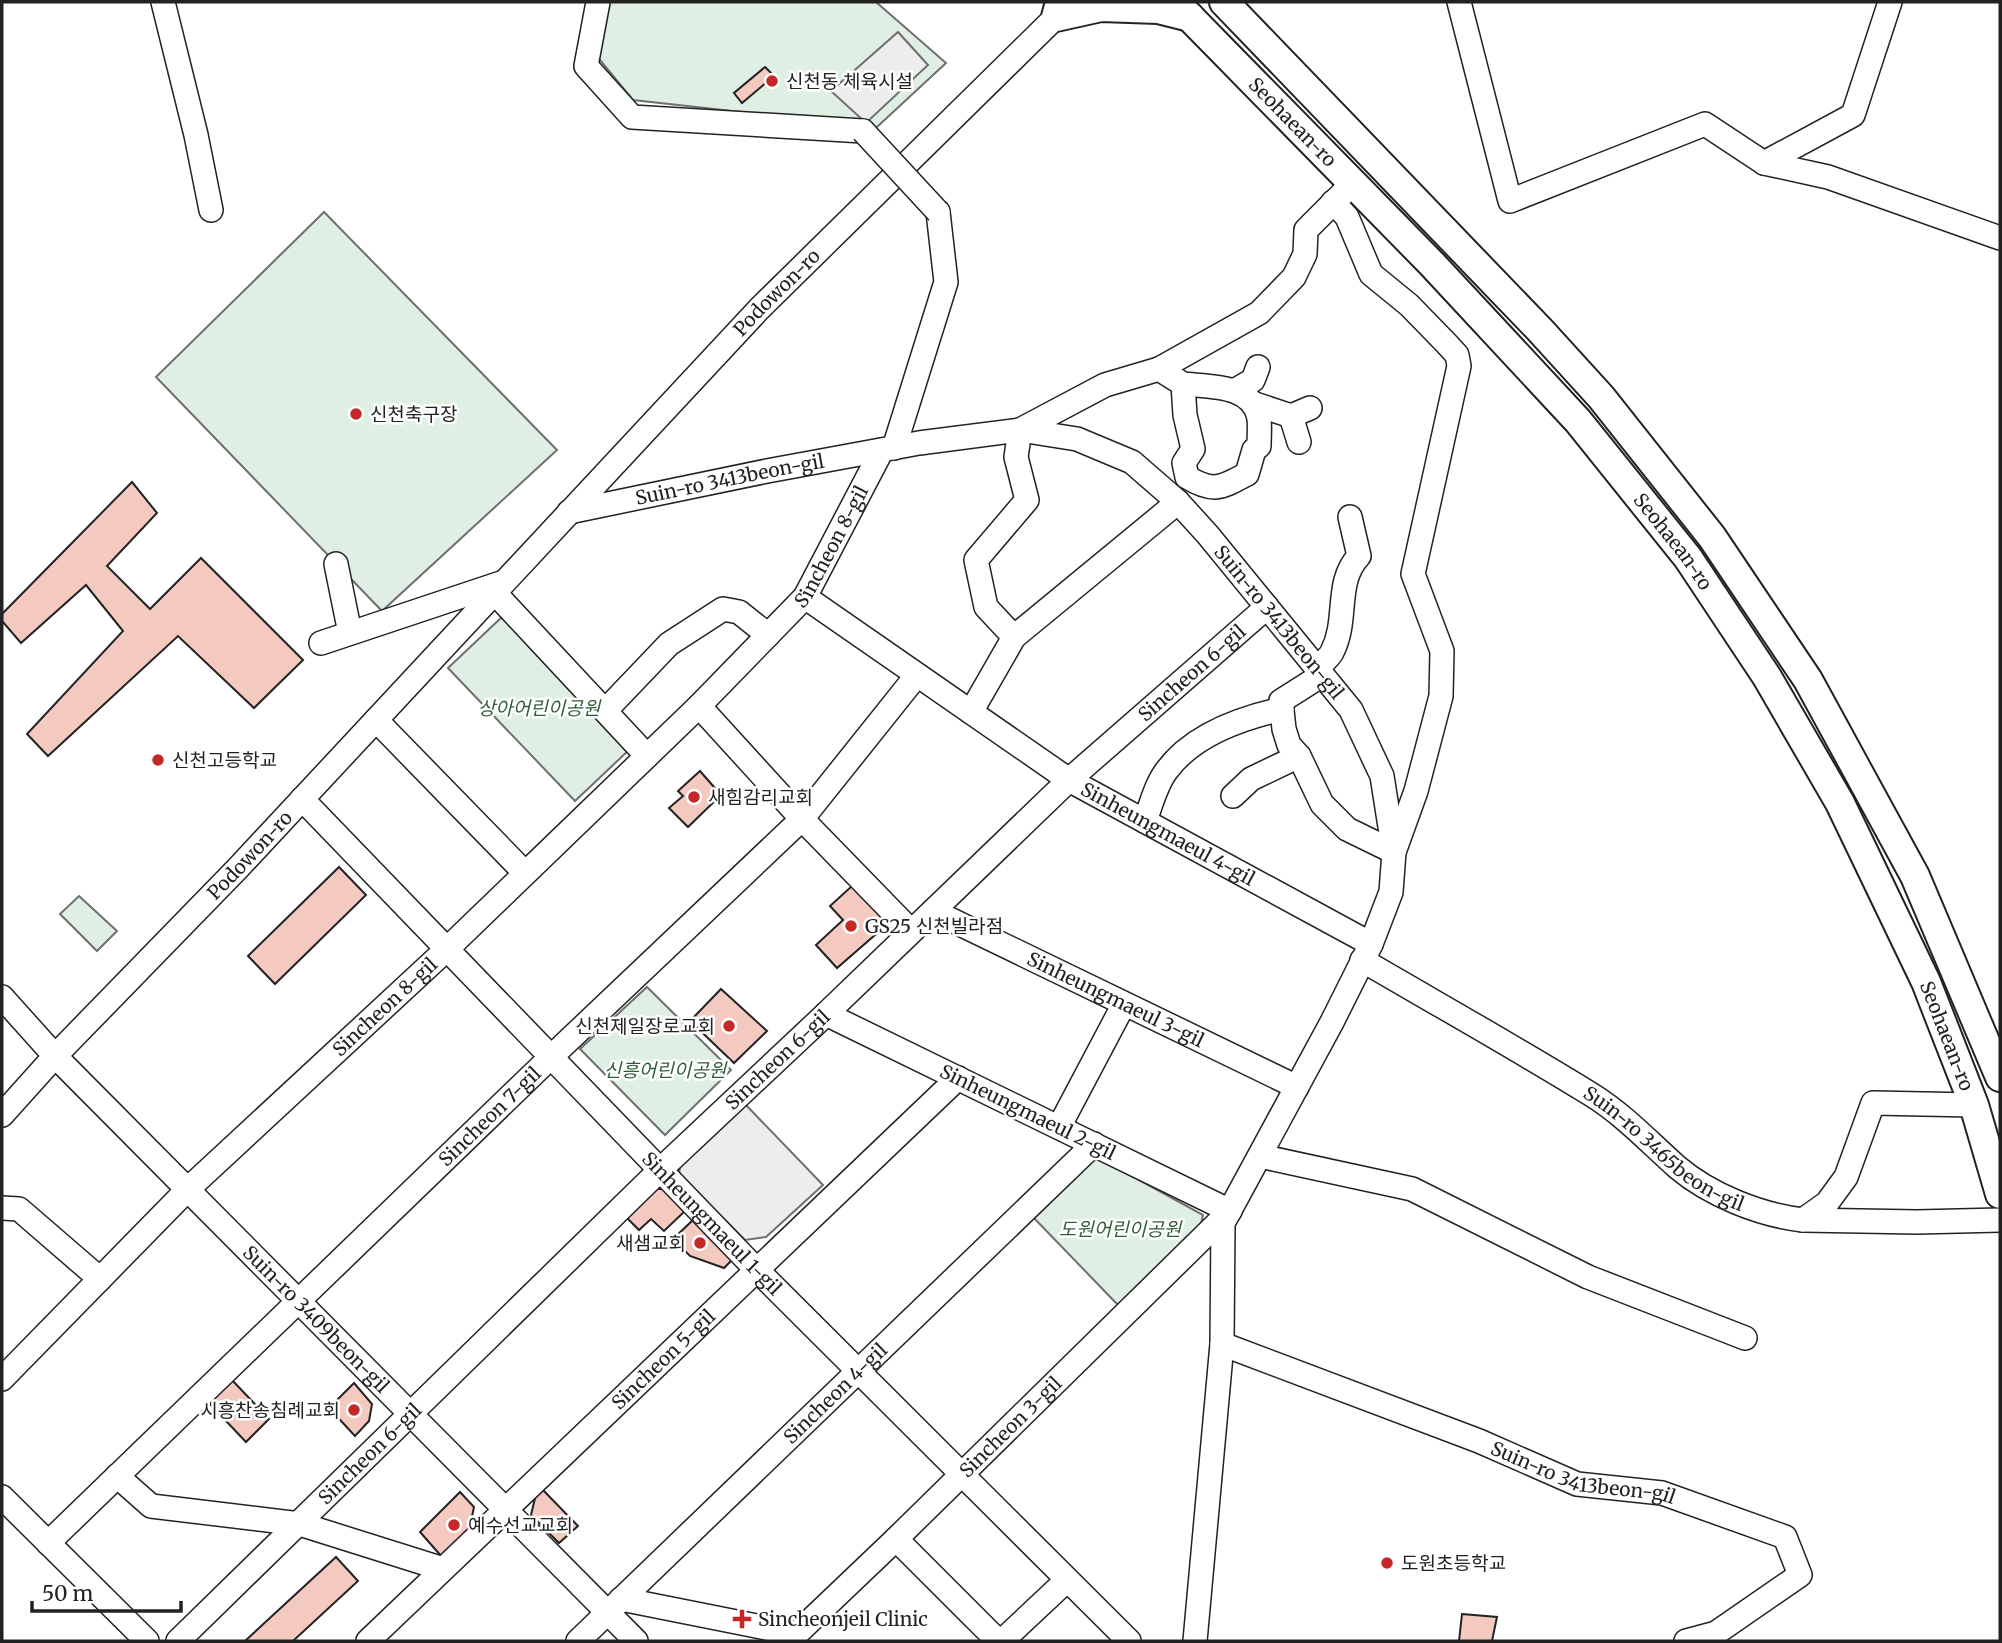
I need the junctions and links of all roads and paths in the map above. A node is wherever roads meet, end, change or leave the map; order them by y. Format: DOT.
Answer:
graph roads {
  1 [pos="163,2"];
  2 [pos="598,2"];
  3 [pos="1224,2"];
  4 [pos="1459,2"];
  5 [pos="1890,2"];
  6 [pos="1062,7"];
  7 [pos="1182,9"];
  8 [pos="1764,163"];
  9 [pos="1353,183"];
  10 [pos="1333,202"];
  11 [pos="211,209"];
  12 [pos="2000,238"];
  13 [pos="1258,367"];
  14 [pos="1159,369"];
  15 [pos="1183,384"];
  16 [pos="1236,390"];
  17 [pos="1255,404"];
  18 [pos="1020,430"];
  19 [pos="1299,442"];
  20 [pos="888,449"];
  21 [pos="1178,502"];
  22 [pos="569,512"];
  23 [pos="1350,517"];
  24 [pos="336,564"];
  25 [pos="499,587"];
  26 [pos="805,597"];
  27 [pos="1267,607"];
  28 [pos="350,634"];
  29 [pos="768,635"];
  30 [pos="1014,637"];
  31 [pos="321,643"];
  32 [pos="1320,671"];
  33 [pos="917,675"];
  34 [pos="699,706"];
  35 [pos="1282,709"];
  36 [pos="606,710"];
  37 [pos="971,712"];
  38 [pos="376,720"];
  39 [pos="1299,755"];
  40 [pos="647,756"];
  41 [pos="1069,780"];
  42 [pos="1233,796"];
  43 [pos="302,799"];
  44 [pos="802,819"];
  45 [pos="1145,821"];
  46 [pos="1394,852"];
  47 [pos="525,873"];
  48 [pos="933,911"];
  49 [pos="911,931"];
  50 [pos="446,948"];
  51 [pos="1367,952"];
  52 [pos="2,997"];
  53 [pos="1124,1004"];
  54 [pos="826,1014"];
  55 [pos="55,1056"];
  56 [pos="551,1057"];
  57 [pos="2000,1077"];
  58 [pos="958,1078"];
  59 [pos="1297,1087"];
  60 [pos="1974,1105"];
  61 [pos="2,1115"];
  62 [pos="1059,1127"];
  63 [pos="1094,1144"];
  64 [pos="1260,1156"];
  65 [pos="660,1170"];
  66 [pos="188,1189"];
  67 [pos="2000,1194"];
  68 [pos="2,1208"];
  69 [pos="1230,1211"];
  70 [pos="1803,1220"];
  71 [pos="2000,1220"];
  72 [pos="757,1269"];
  73 [pos="100,1279"];
  74 [pos="299,1301"];
  75 [pos="1745,1338"];
  76 [pos="1222,1344"];
  77 [pos="858,1370"];
  78 [pos="2,1379"];
  79 [pos="412,1415"];
  80 [pos="962,1473"];
  81 [pos="117,1476"];
  82 [pos="2,1497"];
  83 [pos="505,1510"];
  84 [pos="300,1524"];
  85 [pos="896,1539"];
  86 [pos="48,1543"];
  87 [pos="443,1569"];
  88 [pos="1067,1580"];
  89 [pos="614,1606"];
  90 [pos="792,1638"];
  91 [pos="147,1641"];
  92 [pos="178,1641"];
  93 [pos="368,1641"];
  94 [pos="578,1641"];
  95 [pos="636,1641"];
  96 [pos="1000,1641"];
  97 [pos="1129,1641"];
  98 [pos="1195,1641"];
  99 [pos="1686,1641"];
  1 -- 11 [label="street"];
  2 -- 20 [label="street, Sincheon 8-gil, bridge"];
  3 -- 57 [label="main road, Seohaean-ro"];
  4 -- 8 [label="street"];
  5 -- 8 [label="street"];
  6 -- 7 [label="main road"];
  6 -- 22 [label="street, Podowon-ro"];
  7 -- 9 [label="main road, Seohaean-ro"];
  8 -- 12 [label="street"];
  9 -- 10 [label="street"];
  9 -- 60 [label="main road, Seohaean-ro"];
  10 -- 14 [label="street"];
  10 -- 46 [label="street"];
  13 -- 16 [label="street"];
  14 -- 15 [label="street"];
  14 -- 18 [label="street"];
  15 -- 16 [label="street"];
  15 -- 17 [label="street"];
  16 -- 17 [label="street"];
  17 -- 19 [label="street"];
  18 -- 20 [label="street, Suin-ro 3413beon-gil"];
  18 -- 21 [label="street, Suin-ro 3413beon-gil"];
  18 -- 30 [label="street"];
  20 -- 22 [label="street, Suin-ro 3413beon-gil"];
  20 -- 26 [label="street, Sincheon 8-gil"];
  21 -- 27 [label="street, Suin-ro 3413beon-gil"];
  21 -- 30 [label="street"];
  22 -- 25 [label="street, Podowon-ro"];
  23 -- 32 [label="street"];
  24 -- 28 [label="street"];
  25 -- 28 [label="street"];
  25 -- 36 [label="street"];
  25 -- 38 [label="street, Podowon-ro"];
  26 -- 29 [label="street, Sincheon 8-gil"];
  26 -- 33 [label="street, Sinheungmaeul 4-gil"];
  27 -- 32 [label="street, Suin-ro 3413beon-gil"];
  27 -- 41 [label="street, Sincheon 6-gil"];
  28 -- 31 [label="street"];
  29 -- 34 [label="street, Sincheon 8-gil"];
  29 -- 36 [label="street"];
  30 -- 37 [label="street"];
  32 -- 35 [label="street"];
  32 -- 46 [label="street, Suin-ro 3413beon-gil"];
  33 -- 37 [label="street, Sinheungmaeul 4-gil"];
  33 -- 44 [label="street, Sincheon 7-gil"];
  34 -- 40 [label="street, Sincheon 8-gil"];
  34 -- 44 [label="street"];
  35 -- 39 [label="street"];
  35 -- 45 [label="street"];
  36 -- 40 [label="street"];
  37 -- 41 [label="street, Sinheungmaeul 4-gil"];
  38 -- 43 [label="street, Podowon-ro"];
  38 -- 47 [label="street"];
  39 -- 42 [label="street"];
  39 -- 46 [label="street"];
  40 -- 47 [label="street, Sincheon 8-gil"];
  41 -- 45 [label="street, Sinheungmaeul 4-gil"];
  41 -- 48 [label="street, Sincheon 6-gil"];
  43 -- 50 [label="street, Sinheungmaeul 1-gil"];
  43 -- 55 [label="street, Podowon-ro"];
  44 -- 49 [label="street"];
  44 -- 56 [label="street, Sincheon 7-gil"];
  45 -- 51 [label="street, Sinheungmaeul 4-gil"];
  46 -- 51 [label="street, Suin-ro 3413beon-gil"];
  47 -- 50 [label="street, Sincheon 8-gil"];
  48 -- 49 [label="street, Sincheon 6-gil"];
  48 -- 53 [label="street, Sinheungmaeul 3-gil"];
  49 -- 54 [label="street, Sincheon 6-gil"];
  50 -- 56 [label="street, Sinheungmaeul 1-gil"];
  50 -- 66 [label="street, Sincheon 8-gil"];
  51 -- 59 [label="street, Suin-ro 3413beon-gil"];
  51 -- 70 [label="street, Suin-ro 3465beon-gil"];
  52 -- 55 [label="street, Suin-ro 3409beon-gil"];
  53 -- 59 [label="street, Sinheungmaeul 3-gil"];
  53 -- 62 [label="street"];
  54 -- 58 [label="street, Sinheungmaeul 2-gil"];
  54 -- 65 [label="street, Sincheon 6-gil"];
  55 -- 61 [label="street, Podowon-ro"];
  55 -- 66 [label="street, Suin-ro 3409beon-gil"];
  56 -- 65 [label="street, Sinheungmaeul 1-gil"];
  56 -- 74 [label="street, Sincheon 7-gil"];
  58 -- 62 [label="street, Sinheungmaeul 2-gil"];
  58 -- 72 [label="street, Sincheon 5-gil"];
  59 -- 64 [label="street, Suin-ro 3413beon-gil"];
  60 -- 67 [label="main road, Seohaean-ro"];
  60 -- 70 [label="street"];
  62 -- 63 [label="street, Sinheungmaeul 2-gil"];
  63 -- 69 [label="street, Sinheungmaeul 2-gil"];
  63 -- 77 [label="street, Sincheon 4-gil"];
  64 -- 69 [label="street, Suin-ro 3413beon-gil"];
  64 -- 75 [label="street"];
  65 -- 72 [label="street, Sinheungmaeul 1-gil"];
  65 -- 79 [label="street, Sincheon 6-gil"];
  66 -- 73 [label="street, Sincheon 8-gil"];
  66 -- 74 [label="street, Suin-ro 3409beon-gil"];
  68 -- 73 [label="street"];
  69 -- 76 [label="street, Suin-ro 3413beon-gil"];
  69 -- 80 [label="street, Sincheon 3-gil"];
  70 -- 71 [label="street, Suin-ro 3465beon-gil"];
  72 -- 77 [label="street, Sinheungmaeul 1-gil"];
  72 -- 83 [label="street, Sincheon 5-gil"];
  73 -- 78 [label="street, Sincheon 8-gil"];
  74 -- 79 [label="street, Suin-ro 3409beon-gil"];
  74 -- 81 [label="street, Sincheon 7-gil"];
  76 -- 98 [label="street, Suin-ro 3413beon-gil"];
  76 -- 99 [label="street, Suin-ro 3413beon-gil"];
  77 -- 80 [label="street, Sinheungmaeul 1-gil"];
  77 -- 89 [label="street, Sincheon 4-gil"];
  79 -- 83 [label="street, Suin-ro 3409beon-gil"];
  79 -- 84 [label="street, Sincheon 6-gil"];
  80 -- 85 [label="street, Sincheon 3-gil"];
  80 -- 88 [label="street, Sinheungmaeul 1-gil"];
  81 -- 84 [label="street"];
  81 -- 86 [label="street, Sincheon 7-gil"];
  82 -- 86 [label="street"];
  83 -- 87 [label="street, Sincheon 5-gil"];
  83 -- 89 [label="street, Suin-ro 3409beon-gil"];
  84 -- 87 [label="street"];
  84 -- 92 [label="street, Sincheon 6-gil"];
  85 -- 90 [label="street, Sincheon 3-gil"];
  85 -- 96 [label="street"];
  86 -- 91 [label="street"];
  87 -- 93 [label="street, Sincheon 5-gil"];
  88 -- 96 [label="street"];
  88 -- 97 [label="street, Sinheungmaeul 1-gil"];
  89 -- 90 [label="street"];
  89 -- 94 [label="street, Sincheon 4-gil"];
  89 -- 95 [label="street, Suin-ro 3409beon-gil"];
}
